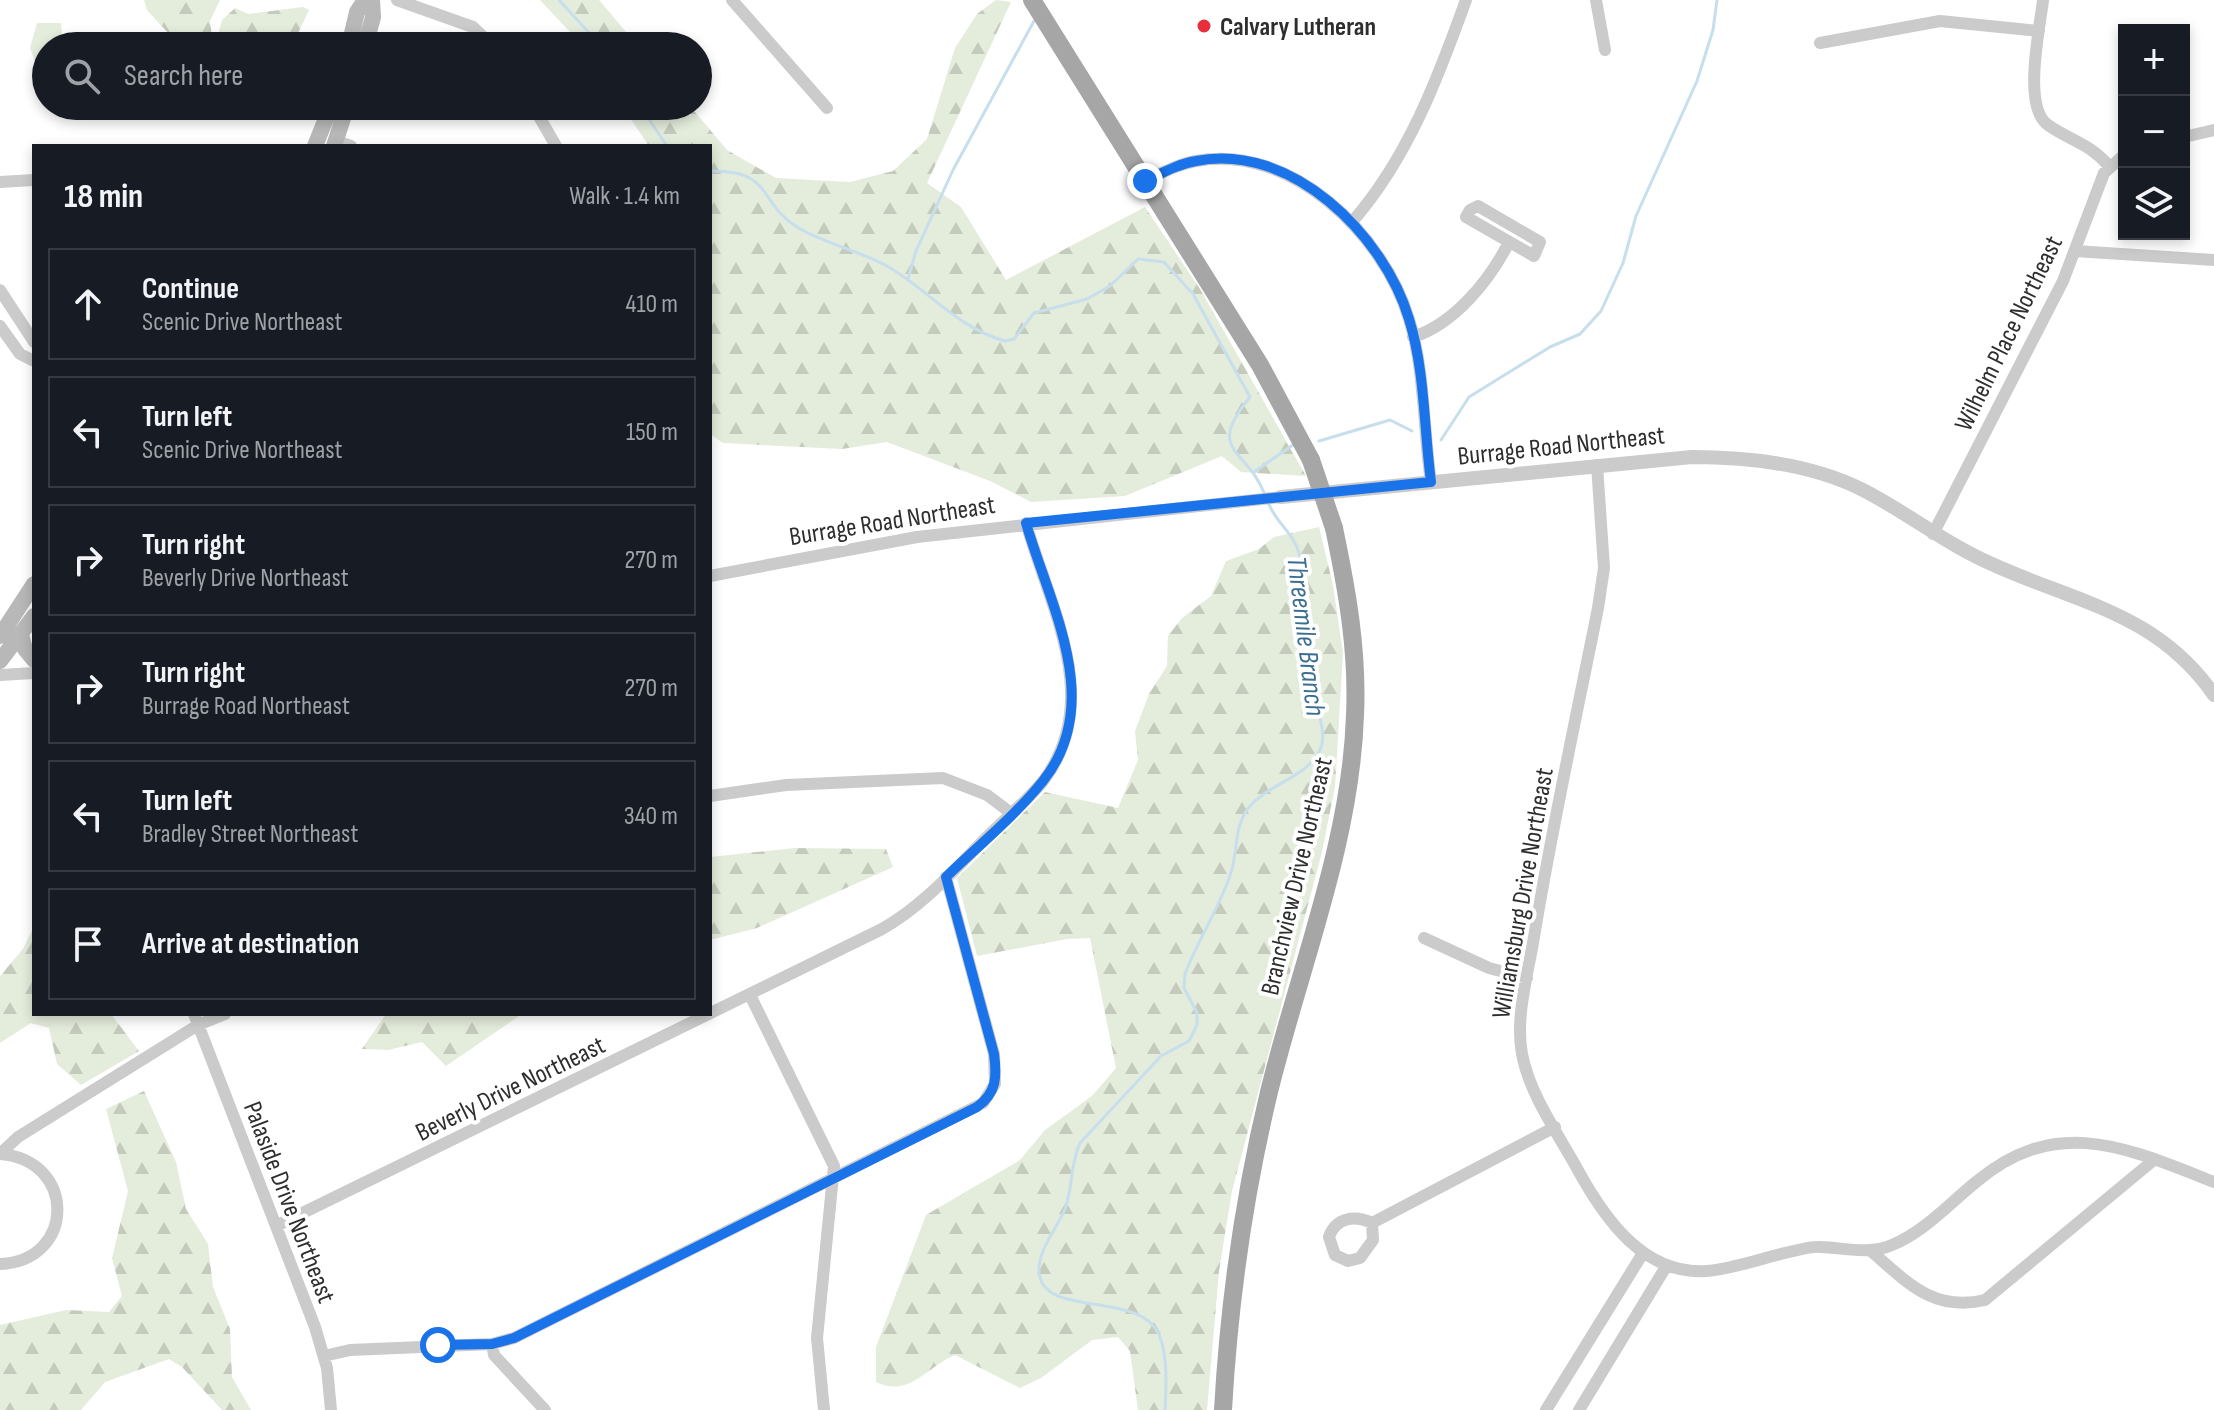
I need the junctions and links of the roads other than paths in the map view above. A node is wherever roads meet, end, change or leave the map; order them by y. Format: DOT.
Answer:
graph roads {
  1 [pos="365,0"];
  2 [pos="372,0"];
  3 [pos="397,0"];
  4 [pos="732,0"];
  5 [pos="1032,0"];
  6 [pos="1466,0"];
  7 [pos="1596,0"];
  8 [pos="2043,0"];
  9 [pos="2039,31"];
  10 [pos="352,32"];
  11 [pos="369,32"];
  12 [pos="478,32"];
  13 [pos="1820,43"];
  14 [pos="1605,50"];
  15 [pos="827,108"];
  16 [pos="325,120"];
  17 [pos="344,120"];
  18 [pos="541,120"];
  19 [pos="2214,130"];
  20 [pos="2190,136"];
  21 [pos="316,144"];
  22 [pos="340,144"];
  23 [pos="555,144"];
  24 [pos="2118,159"];
  25 [pos="2109,166"];
  26 [pos="32,180"];
  27 [pos="1145,181"];
  28 [pos="0,182"];
  29 [pos="1352,222"];
  30 [pos="1508,244"];
  31 [pos="2075,251"];
  32 [pos="2214,260"];
  33 [pos="0,290"];
  34 [pos="0,326"];
  35 [pos="1413,337"];
  36 [pos="32,339"];
  37 [pos="32,360"];
  38 [pos="1597,465"];
  39 [pos="1431,482"];
  40 [pos="1281,497"];
  41 [pos="1026,523"];
  42 [pos="1933,534"];
  43 [pos="712,576"];
  44 [pos="32,587"];
  45 [pos="32,619"];
  46 [pos="21,635"];
  47 [pos="0,636"];
  48 [pos="32,659"];
  49 [pos="0,661"];
  50 [pos="32,673"];
  51 [pos="0,675"];
  52 [pos="2214,695"];
  53 [pos="712,796"];
  54 [pos="1011,813"];
  55 [pos="946,877"];
  56 [pos="1424,938"];
  57 [pos="1527,978"];
  58 [pos="750,995"];
  59 [pos="712,1014"];
  60 [pos="707,1016"];
  61 [pos="196,1019"];
  62 [pos="1555,1127"];
  63 [pos="0,1154"];
  64 [pos="2155,1159"];
  65 [pos="834,1178"];
  66 [pos="2214,1182"];
  67 [pos="1372,1223"];
  68 [pos="276,1226"];
  69 [pos="1871,1251"];
  70 [pos="1643,1253"];
  71 [pos="0,1264"];
  72 [pos="1667,1265"];
  73 [pos="492,1344"];
  74 [pos="324,1356"];
  75 [pos="331,1410"];
  76 [pos="545,1410"];
  77 [pos="824,1410"];
  78 [pos="1223,1410"];
  79 [pos="1546,1410"];
  80 [pos="1579,1410"];
  1 -- 10 [label="main road"];
  2 -- 11 [label="main road"];
  3 -- 12 [label="street"];
  4 -- 15 [label="street"];
  5 -- 27 [label="main road, Branchview Drive Northeast"];
  6 -- 29 [label="street"];
  7 -- 14 [label="street"];
  8 -- 9 [label="street"];
  9 -- 13 [label="street"];
  9 -- 25 [label="street"];
  16 -- 21 [label="main road"];
  17 -- 22 [label="main road"];
  18 -- 23 [label="street"];
  19 -- 20 [label="street"];
  24 -- 25 [label="street, Wilhelm Place Northeast"];
  25 -- 31 [label="street, Wilhelm Place Northeast"];
  26 -- 28 [label="street"];
  27 -- 29 [label="street"];
  27 -- 78 [label="main road, Branchview Drive Northeast, bridge"];
  29 -- 35 [label="street"];
  30 -- 30 [label="street"];
  30 -- 35 [label="street"];
  31 -- 32 [label="street"];
  31 -- 42 [label="street, Wilhelm Place Northeast"];
  33 -- 36 [label="street"];
  34 -- 37 [label="street"];
  35 -- 39 [label="street"];
  38 -- 39 [label="street, Burrage Road Northeast"];
  38 -- 42 [label="street, Burrage Road Northeast"];
  38 -- 57 [label="street, Williamsburg Drive Northeast"];
  39 -- 40 [label="street, Burrage Road Northeast"];
  40 -- 41 [label="street, Burrage Road Northeast"];
  41 -- 43 [label="street, Burrage Road Northeast"];
  41 -- 54 [label="street, Beverly Drive Northeast"];
  42 -- 52 [label="street, Burrage Road Northeast"];
  44 -- 47 [label="main road"];
  45 -- 46 [label="main road"];
  46 -- 48 [label="main road"];
  46 -- 49 [label="main road"];
  50 -- 51 [label="street"];
  53 -- 54 [label="street"];
  54 -- 55 [label="street, Beverly Drive Northeast"];
  55 -- 58 [label="street, Beverly Drive Northeast"];
  55 -- 65 [label="street"];
  56 -- 57 [label="street"];
  57 -- 62 [label="street, Williamsburg Drive Northeast"];
  58 -- 59 [label="street, Beverly Drive Northeast"];
  58 -- 65 [label="street"];
  60 -- 68 [label="street, Beverly Drive Northeast"];
  61 -- 63 [label="street"];
  61 -- 68 [label="street, Palaside Drive Northeast"];
  62 -- 67 [label="street"];
  62 -- 70 [label="street, Williamsburg Drive Northeast"];
  63 -- 71 [label="street"];
  64 -- 66 [label="street, Williamsburg Drive Northeast"];
  64 -- 69 [label="street, Williamsburg Drive Northeast"];
  64 -- 69 [label="street"];
  65 -- 73 [label="street"];
  65 -- 77 [label="street"];
  68 -- 74 [label="street, Palaside Drive Northeast"];
  69 -- 72 [label="street, Williamsburg Drive Northeast"];
  70 -- 72 [label="street, Williamsburg Drive Northeast"];
  70 -- 79 [label="street"];
  72 -- 80 [label="street"];
  73 -- 74 [label="street"];
  73 -- 76 [label="street"];
  74 -- 75 [label="street, Palaside Drive Northeast"];
}
